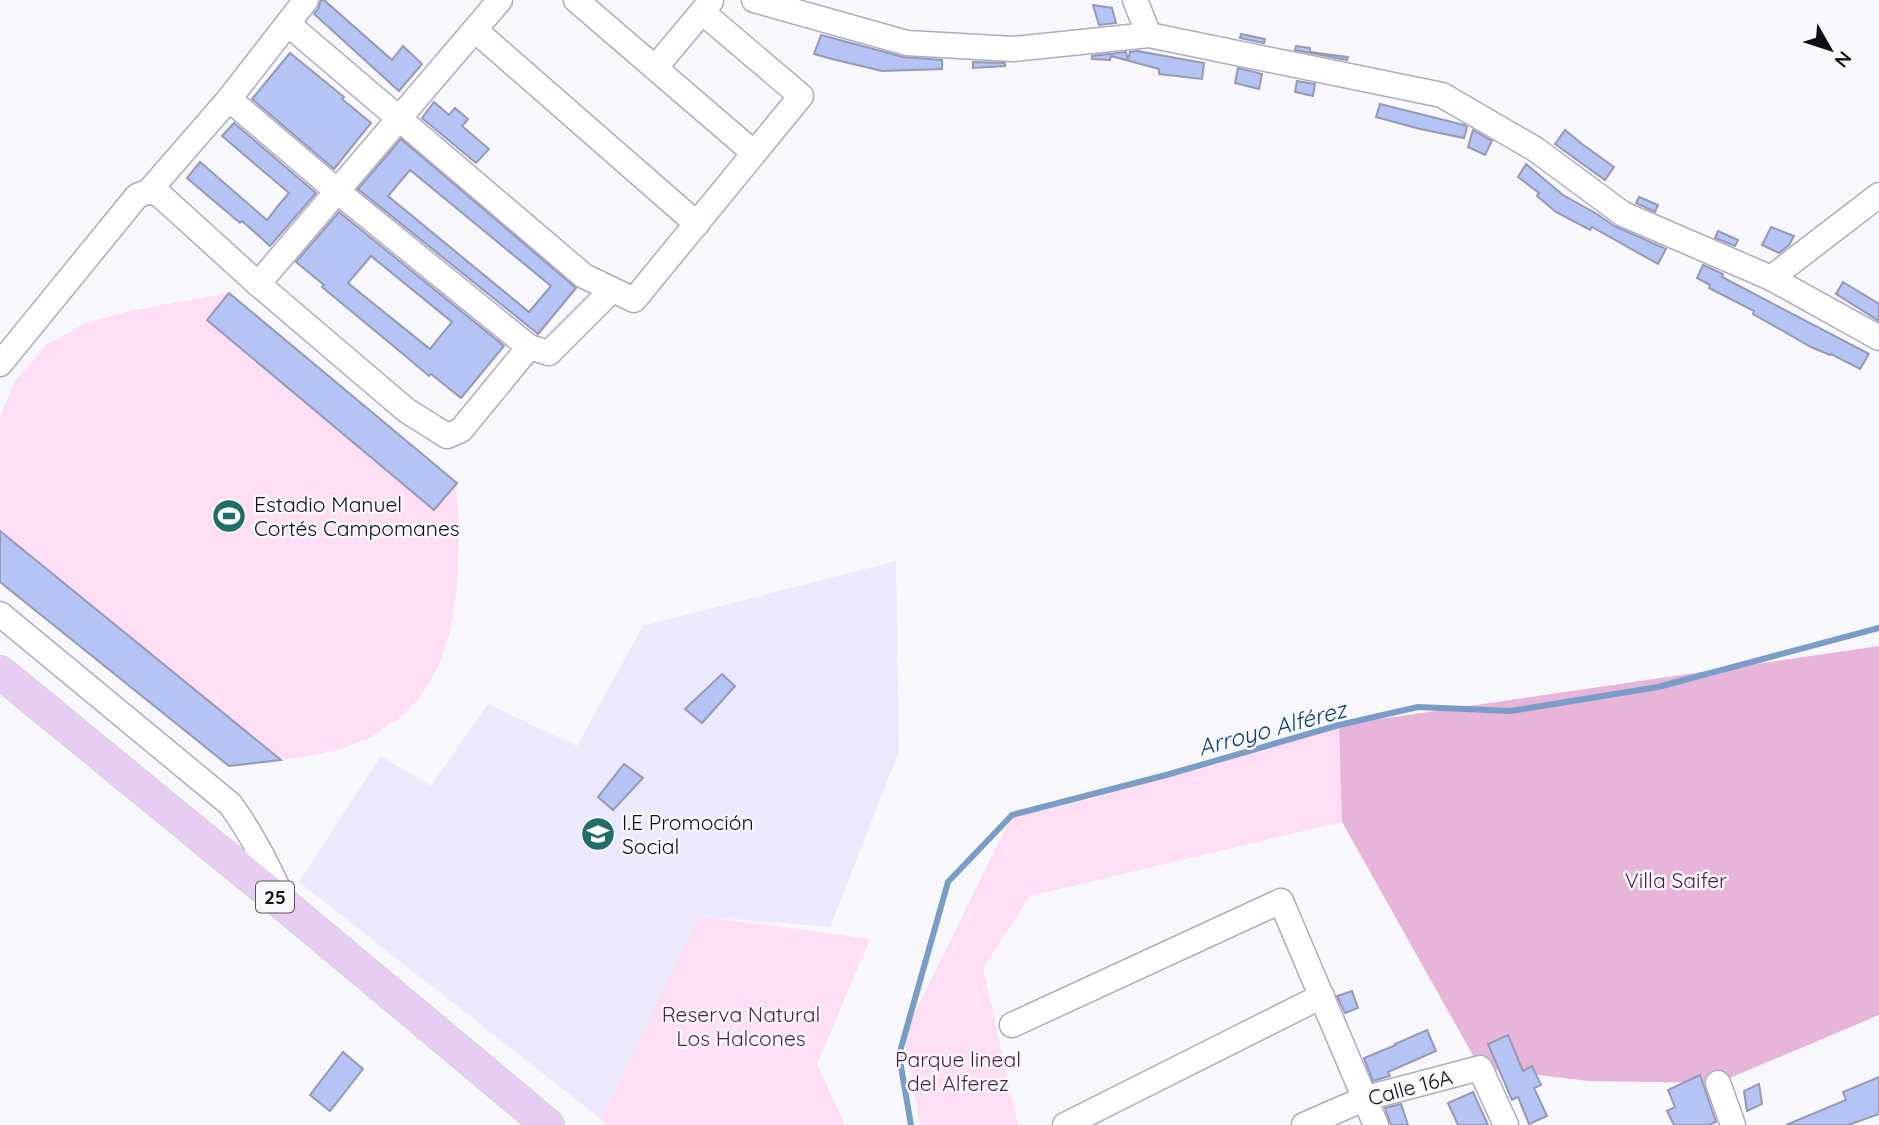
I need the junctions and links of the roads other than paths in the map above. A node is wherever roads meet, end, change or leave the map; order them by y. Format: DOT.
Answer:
graph roads {
  1 [pos="306,0"];
  2 [pos="500,0"];
  3 [pos="576,0"];
  4 [pos="754,0"];
  5 [pos="1135,0"];
  6 [pos="707,6"];
  7 [pos="288,24"];
  8 [pos="475,30"];
  9 [pos="1149,35"];
  10 [pos="655,68"];
  11 [pos="229,99"];
  12 [pos="399,118"];
  13 [pos="754,153"];
  14 [pos="149,191"];
  15 [pos="337,191"];
  16 [pos="1879,195"];
  17 [pos="697,223"];
  18 [pos="1771,278"];
  19 [pos="258,284"];
  20 [pos="612,290"];
  21 [pos="1879,338"];
  22 [pos="529,347"];
  23 [pos="0,363"];
  24 [pos="0,614"];
  25 [pos="0,672"];
  26 [pos="287,907"];
  27 [pos="1322,996"];
  28 [pos="1012,1025"];
  29 [pos="1718,1083"];
  30 [pos="1366,1098"];
  31 [pos="548,1125"];
  32 [pos="1065,1125"];
  33 [pos="1304,1125"];
  34 [pos="1376,1125"];
  35 [pos="1506,1125"];
  36 [pos="1733,1125"];
  1 -- 7 [label="street"];
  2 -- 8 [label="street"];
  3 -- 10 [label="street"];
  4 -- 9 [label="street"];
  5 -- 9 [label="street"];
  6 -- 10 [label="street"];
  6 -- 13 [label="street"];
  7 -- 11 [label="street"];
  7 -- 12 [label="street"];
  8 -- 12 [label="street"];
  8 -- 17 [label="street"];
  9 -- 18 [label="street"];
  10 -- 13 [label="street"];
  11 -- 14 [label="street"];
  11 -- 15 [label="street"];
  12 -- 15 [label="street"];
  12 -- 20 [label="street"];
  13 -- 17 [label="street"];
  14 -- 19 [label="street"];
  14 -- 23 [label="street"];
  15 -- 19 [label="street"];
  15 -- 22 [label="street"];
  16 -- 18 [label="street"];
  17 -- 20 [label="street"];
  18 -- 21 [label="street"];
  19 -- 22 [label="street"];
  20 -- 22 [label="street"];
  24 -- 26 [label="street"];
  25 -- 26 [label="main road, 25"];
  26 -- 31 [label="main road, 25"];
  27 -- 28 [label="street"];
  27 -- 30 [label="street"];
  27 -- 32 [label="street"];
  29 -- 36 [label="street"];
  30 -- 33 [label="street, Calle 16A"];
  30 -- 34 [label="street"];
  30 -- 35 [label="street, Calle 16A"];
}
